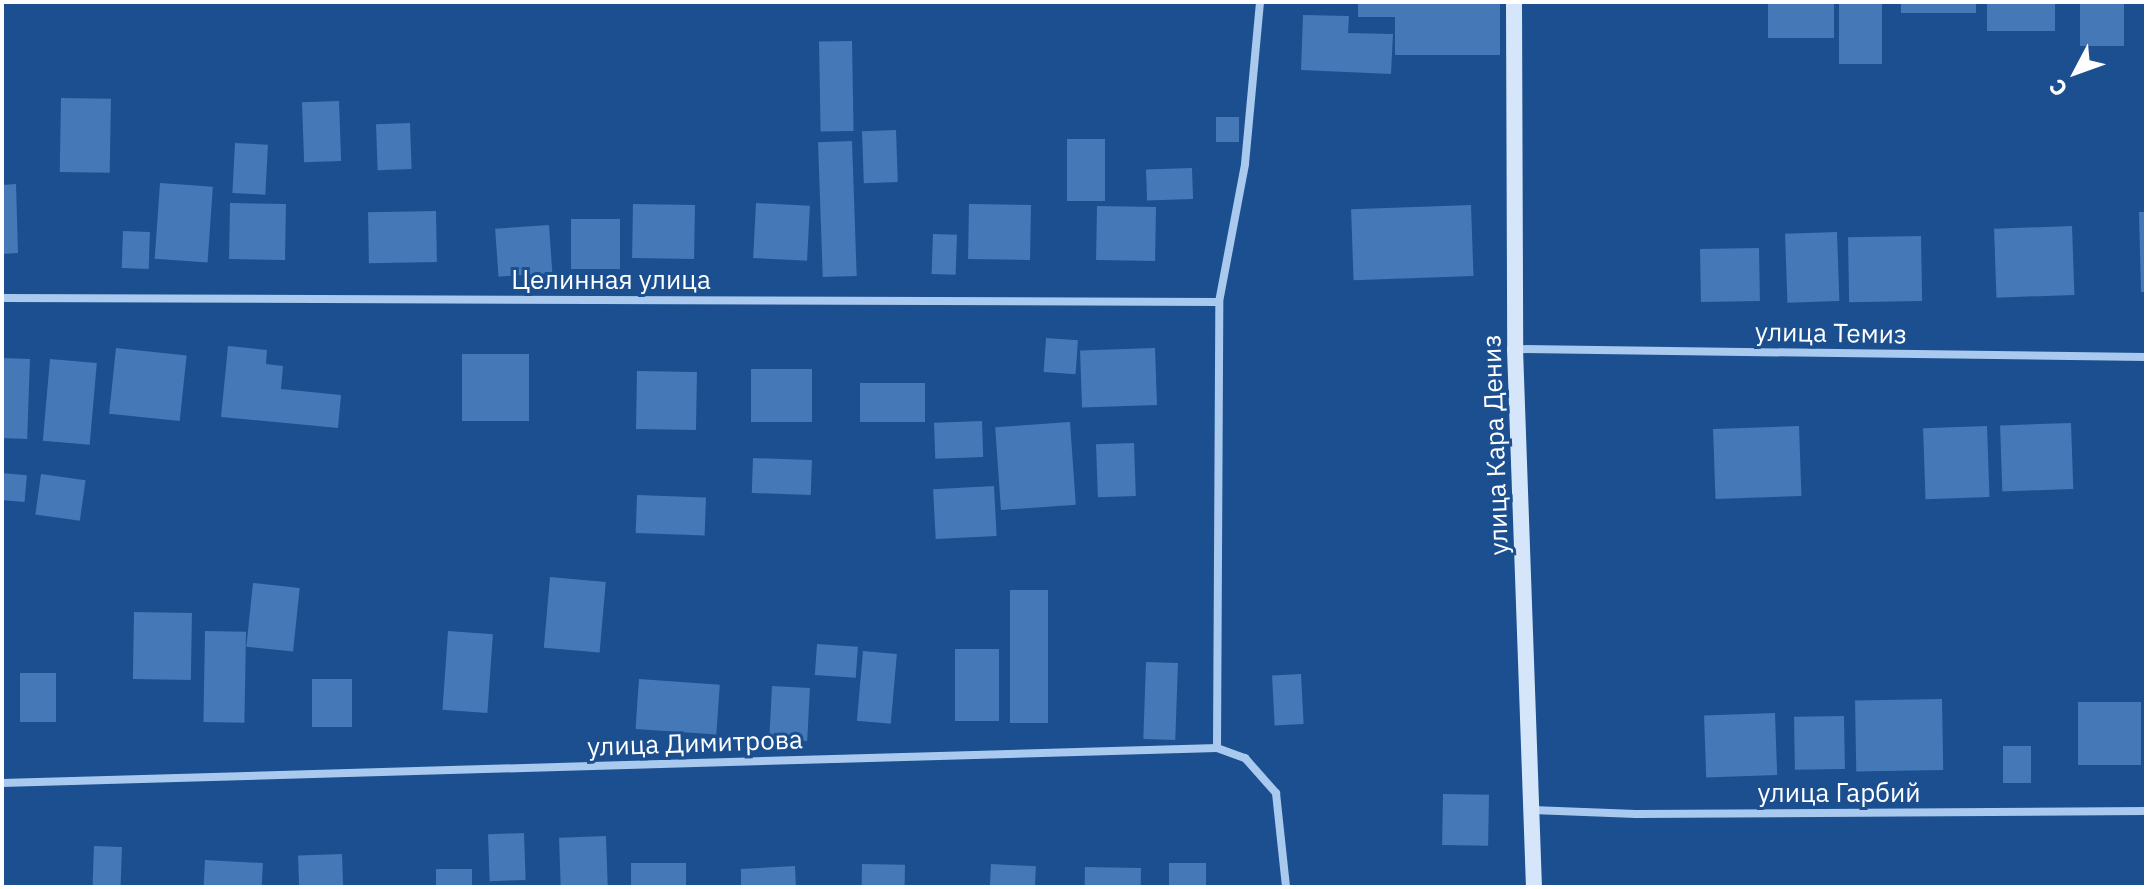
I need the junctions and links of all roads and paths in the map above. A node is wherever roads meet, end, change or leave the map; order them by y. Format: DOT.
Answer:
graph roads {
  1 [pos="1260,2"];
  2 [pos="1514,2"];
  3 [pos="2,298"];
  4 [pos="1219,302"];
  5 [pos="1515,349"];
  6 [pos="2146,357"];
  7 [pos="1217,748"];
  8 [pos="2,783"];
  9 [pos="1532,810"];
  10 [pos="2146,811"];
  11 [pos="1286,887"];
  12 [pos="1534,887"];
  1 -- 4 [label="street"];
  2 -- 5 [label="main road, улица Кара Дениз"];
  3 -- 4 [label="street, Целинная улица"];
  4 -- 7 [label="street"];
  5 -- 6 [label="street, улица Темиз"];
  5 -- 9 [label="main road, улица Кара Дениз"];
  7 -- 8 [label="street, улица Димитрова"];
  7 -- 11 [label="street, улица Димитрова"];
  9 -- 10 [label="street, улица Гарбий"];
  9 -- 12 [label="main road, улица Кара Дениз"];
}
